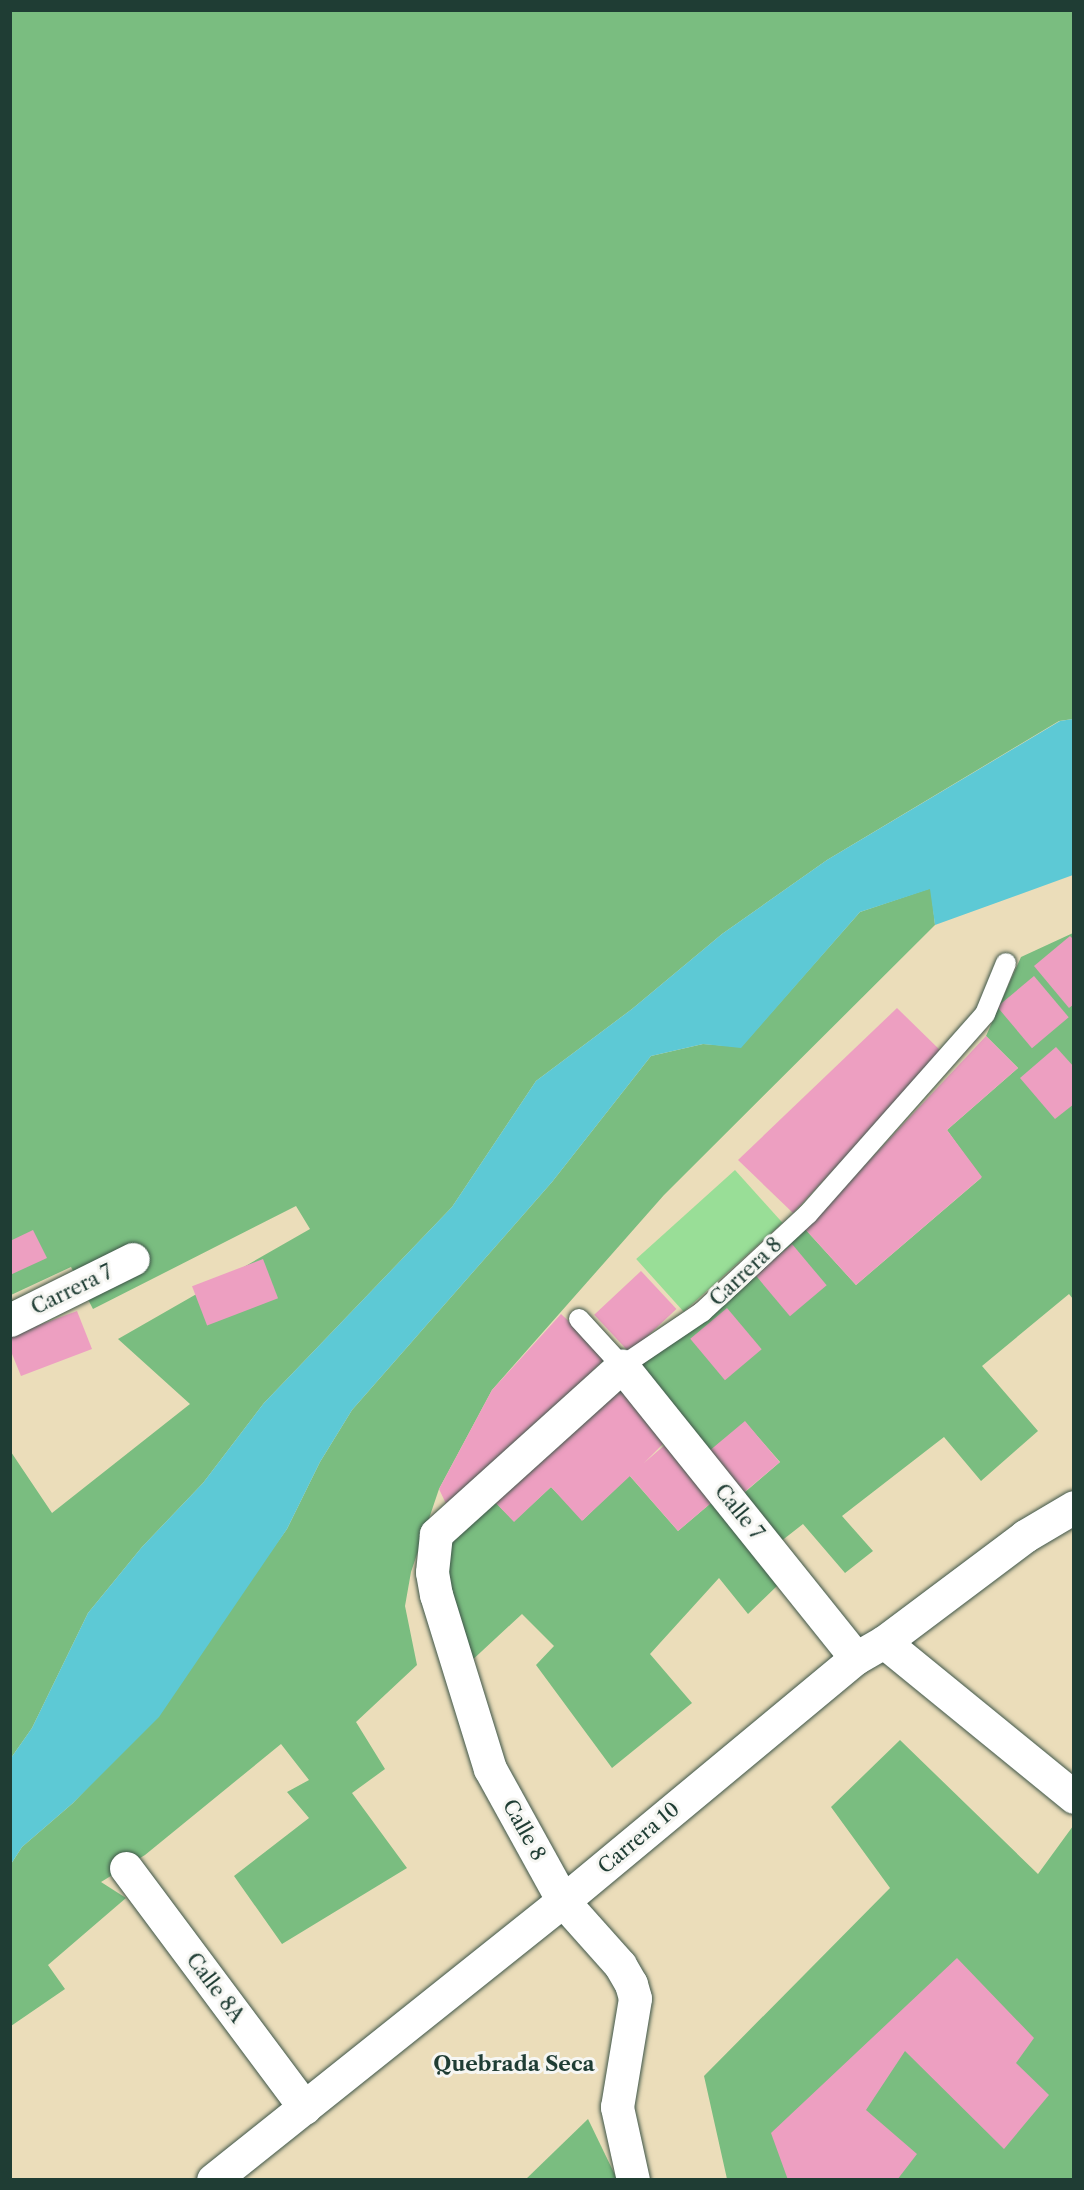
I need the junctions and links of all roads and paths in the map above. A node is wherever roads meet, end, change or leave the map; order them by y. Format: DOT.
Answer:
graph roads {
  1 [pos="1006,963"];
  2 [pos="133,1259"];
  3 [pos="579,1319"];
  4 [pos="10,1320"];
  5 [pos="622,1366"];
  6 [pos="1074,1508"];
  7 [pos="436,1534"];
  8 [pos="884,1642"];
  9 [pos="856,1658"];
  10 [pos="1074,1797"];
  11 [pos="126,1868"];
  12 [pos="562,1901"];
  13 [pos="304,2108"];
  14 [pos="213,2180"];
  15 [pos="633,2180"];
  1 -- 5 [label="lane, Carrera 8"];
  2 -- 4 [label="street, Carrera 7"];
  3 -- 5 [label="lane"];
  5 -- 7 [label="street, Carrera 8"];
  5 -- 9 [label="street, Calle 7"];
  6 -- 8 [label="street, Carrera 10"];
  7 -- 12 [label="street, Calle 8"];
  8 -- 9 [label="street, Carrera 10"];
  8 -- 10 [label="street"];
  9 -- 12 [label="street, Carrera 10"];
  11 -- 13 [label="street, Calle 8A"];
  12 -- 13 [label="street, Carrera 10"];
  12 -- 15 [label="street, Calle 8"];
  13 -- 14 [label="street, Carrera 10"];
}
